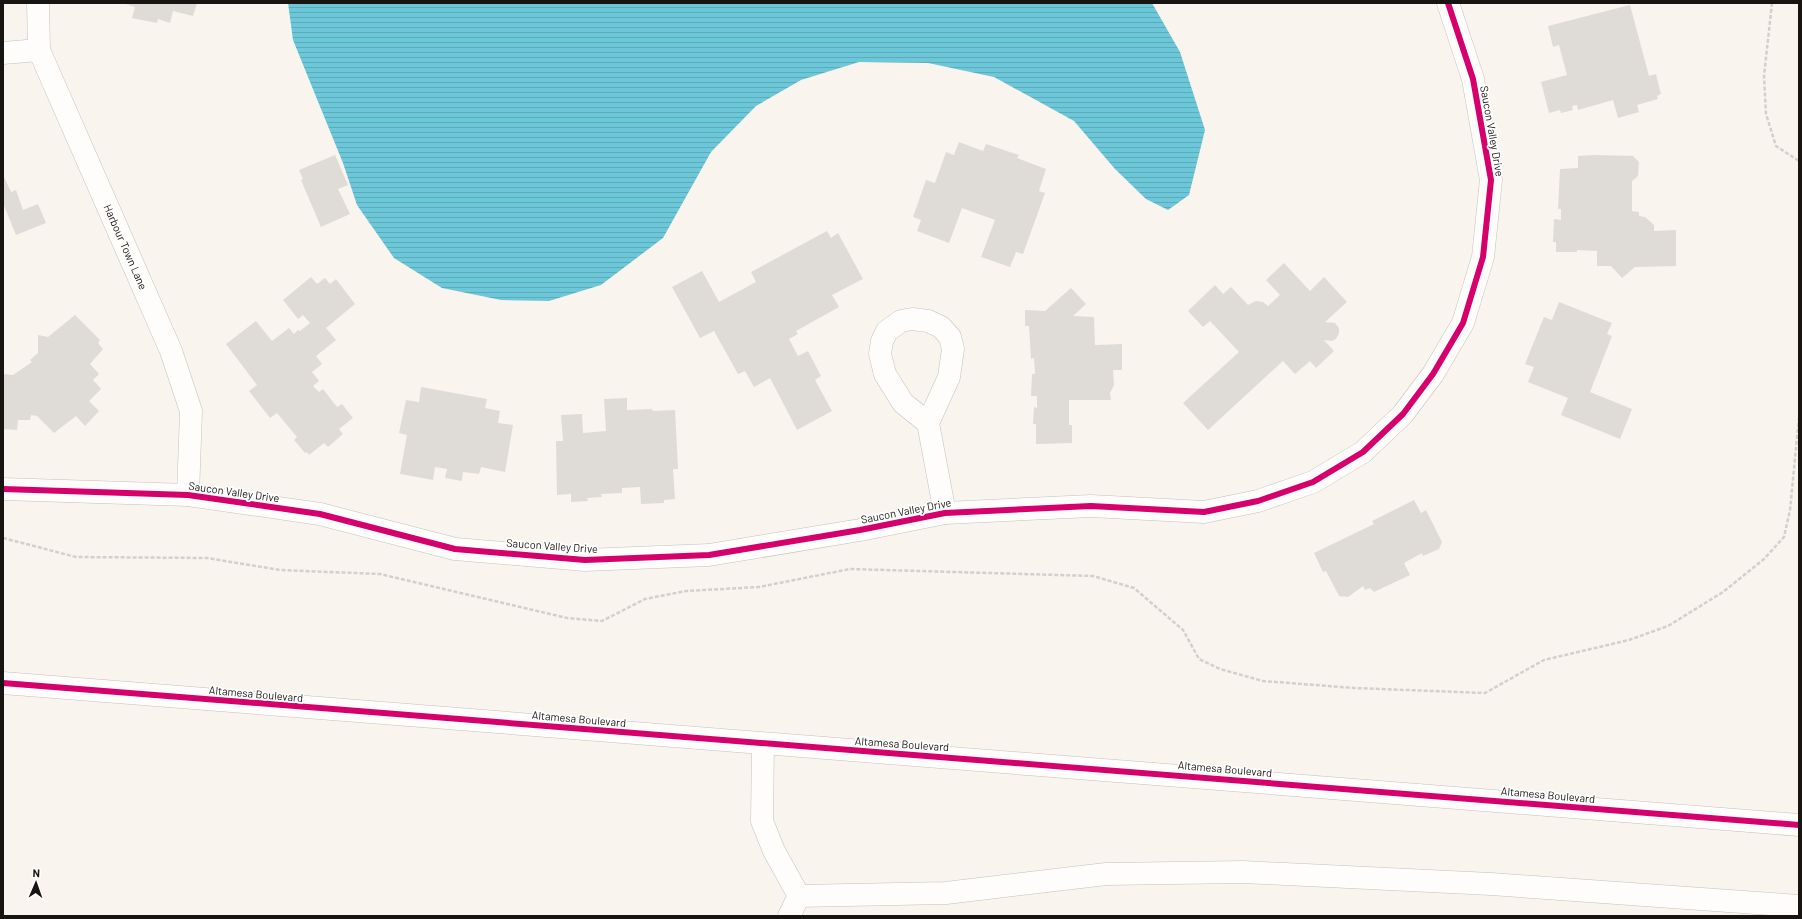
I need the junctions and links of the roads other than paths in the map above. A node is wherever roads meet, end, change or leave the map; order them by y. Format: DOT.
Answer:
graph roads {
  1 [pos="38,3"];
  2 [pos="1448,3"];
  3 [pos="39,50"];
  4 [pos="3,53"];
  5 [pos="928,423"];
  6 [pos="3,489"];
  7 [pos="188,496"];
  8 [pos="945,513"];
  9 [pos="3,683"];
  10 [pos="763,744"];
  11 [pos="1799,825"];
  12 [pos="799,896"];
  13 [pos="1799,906"];
  14 [pos="789,916"];
  1 -- 3 [label="street, Harbour Town Lane"];
  2 -- 8 [label="street, Saucon Valley Drive"];
  3 -- 4 [label="street"];
  3 -- 7 [label="street, Harbour Town Lane"];
  5 -- 8 [label="street"];
  6 -- 7 [label="street, Saucon Valley Drive"];
  7 -- 8 [label="street, Saucon Valley Drive"];
  9 -- 10 [label="street, Altamesa Boulevard"];
  10 -- 11 [label="street, Altamesa Boulevard"];
  10 -- 12 [label="street"];
  12 -- 13 [label="street"];
  12 -- 14 [label="street"];
}
